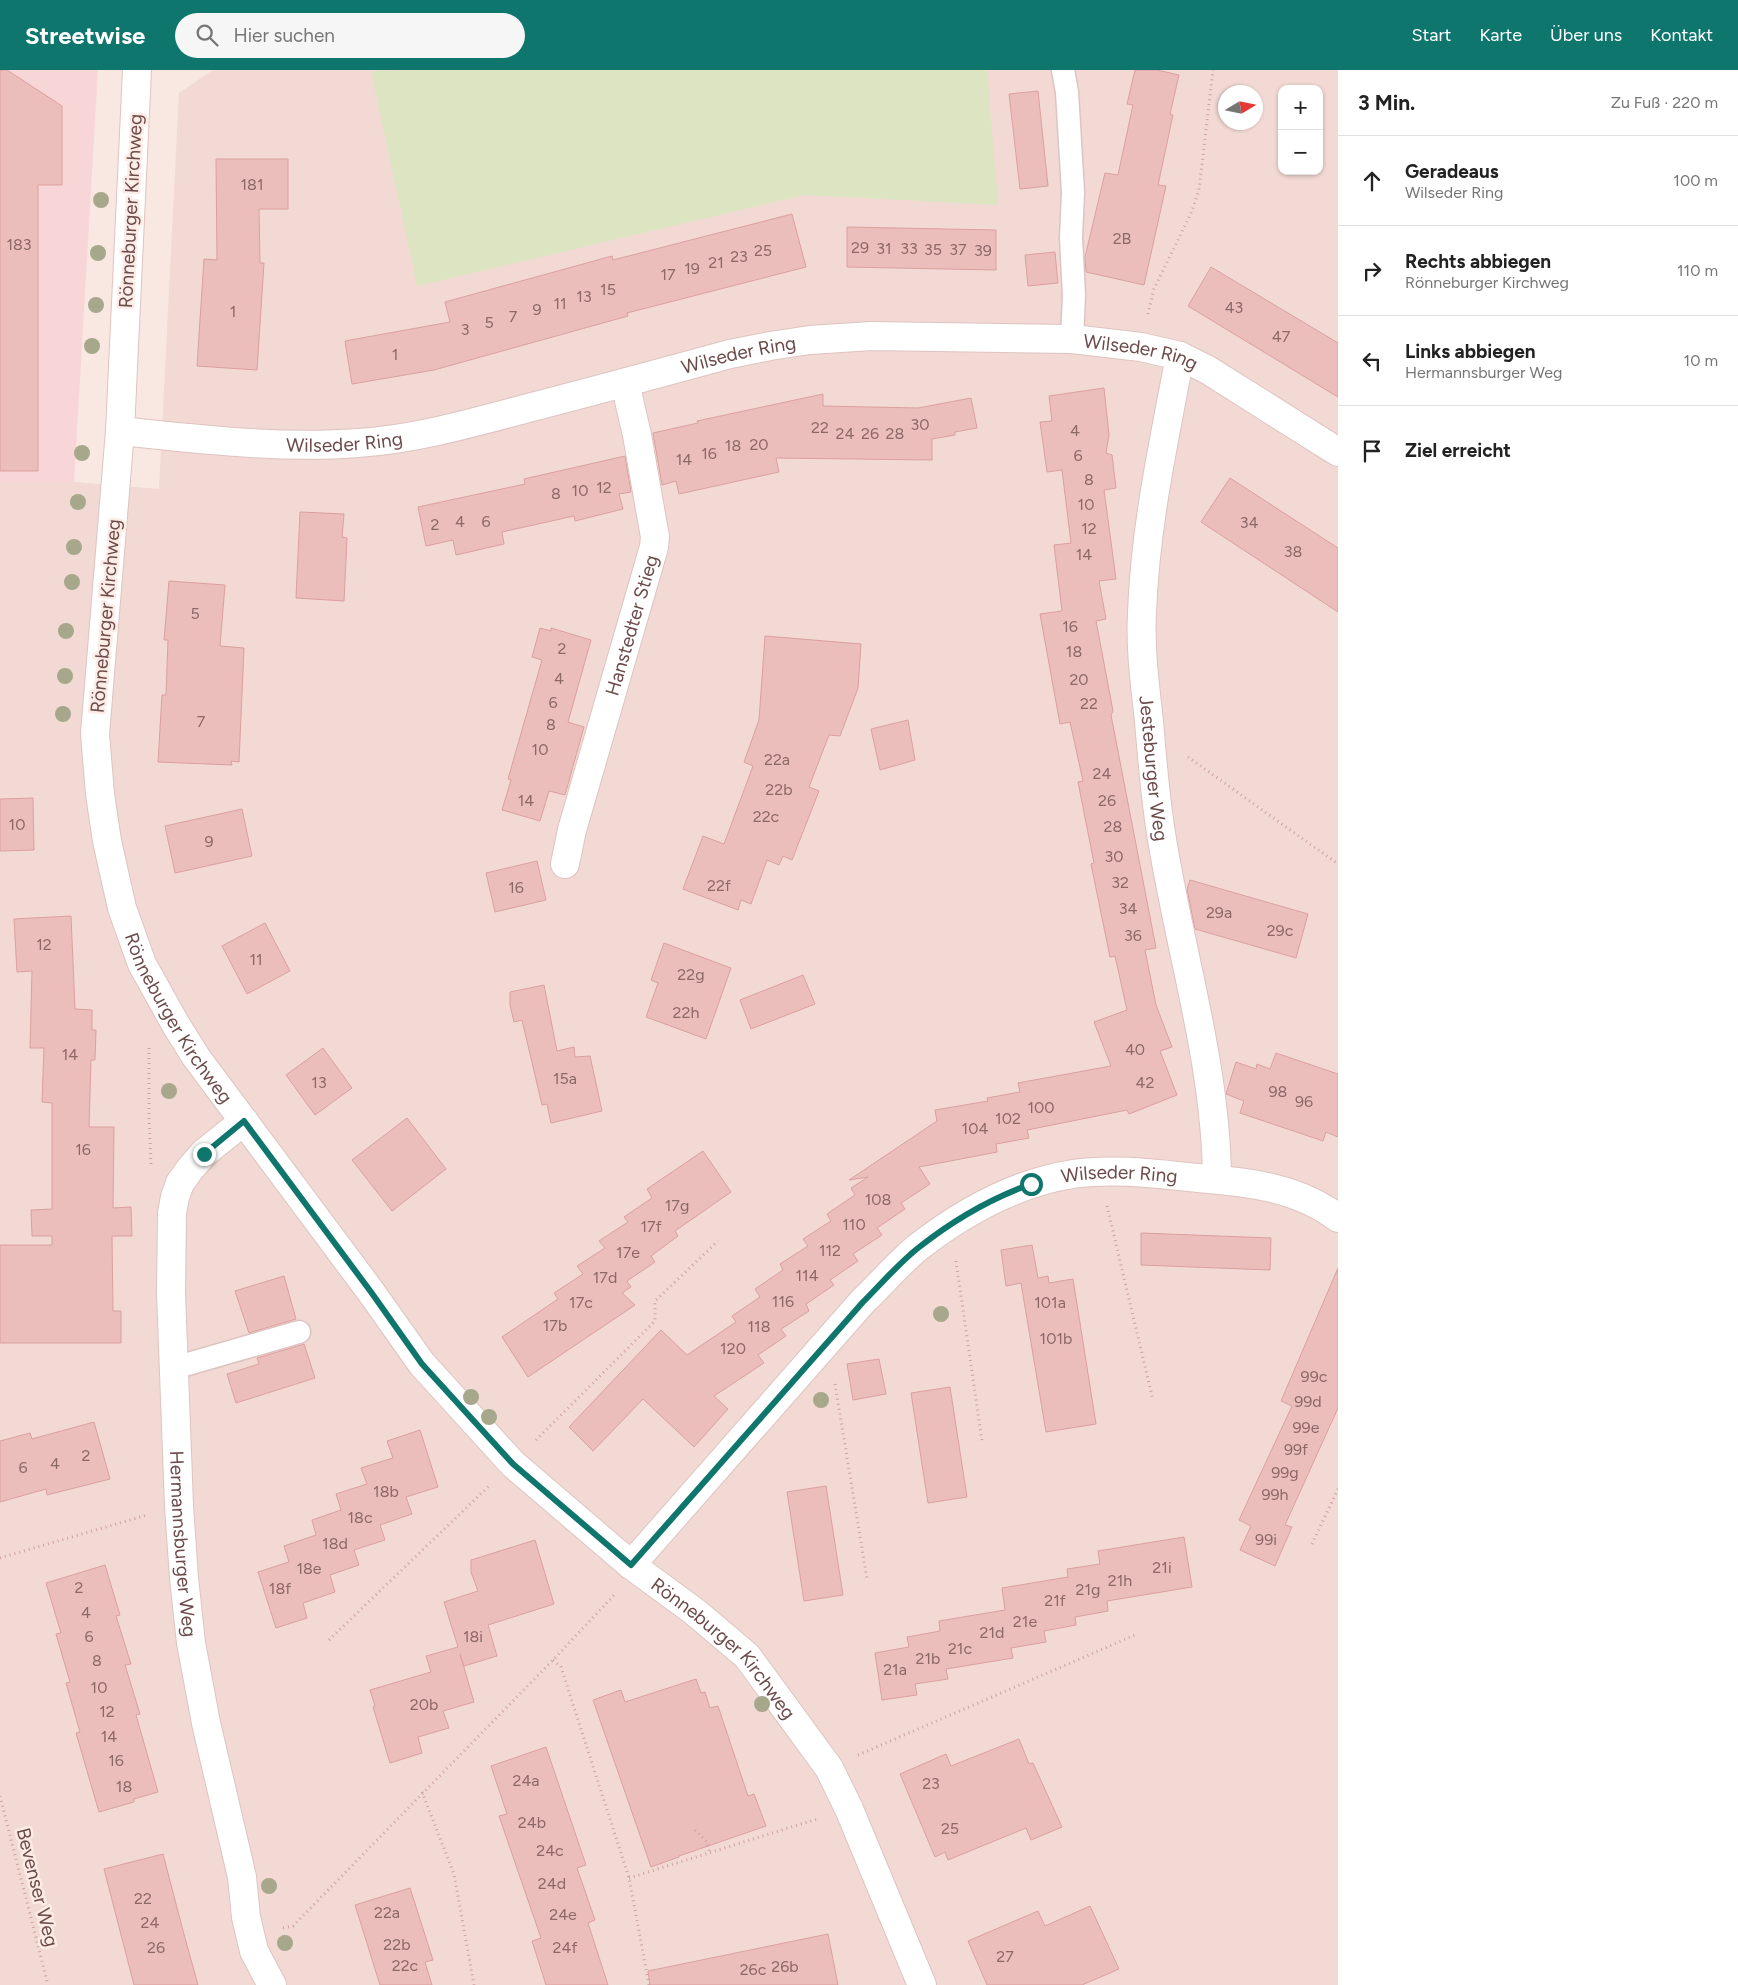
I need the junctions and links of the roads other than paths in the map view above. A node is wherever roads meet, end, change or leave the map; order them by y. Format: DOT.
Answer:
graph roads {
  1 [pos="136,70"];
  2 [pos="1063,70"];
  3 [pos="1072,339"];
  4 [pos="1180,356"];
  5 [pos="625,383"];
  6 [pos="120,431"];
  7 [pos="1338,452"];
  8 [pos="565,864"];
  9 [pos="244,1121"];
  10 [pos="1217,1179"];
  11 [pos="1338,1218"];
  12 [pos="299,1332"];
  13 [pos="174,1368"];
  14 [pos="631,1565"];
  15 [pos="272,1985"];
  16 [pos="922,1985"];
  1 -- 6 [label="street, Rönneburger Kirchweg"];
  2 -- 3 [label="lane"];
  3 -- 4 [label="street, Wilseder Ring"];
  3 -- 5 [label="street, Wilseder Ring"];
  4 -- 7 [label="street, Wilseder Ring"];
  4 -- 10 [label="street, Jesteburger Weg"];
  5 -- 6 [label="street, Wilseder Ring"];
  5 -- 8 [label="street, Hanstedter Stieg"];
  6 -- 9 [label="street, Rönneburger Kirchweg"];
  9 -- 13 [label="street, Hermannsburger Weg"];
  9 -- 14 [label="street, Rönneburger Kirchweg"];
  10 -- 11 [label="street, Wilseder Ring"];
  10 -- 14 [label="street, Wilseder Ring"];
  12 -- 13 [label="lane"];
  13 -- 15 [label="street, Hermannsburger Weg"];
  14 -- 16 [label="street, Rönneburger Kirchweg"];
}
